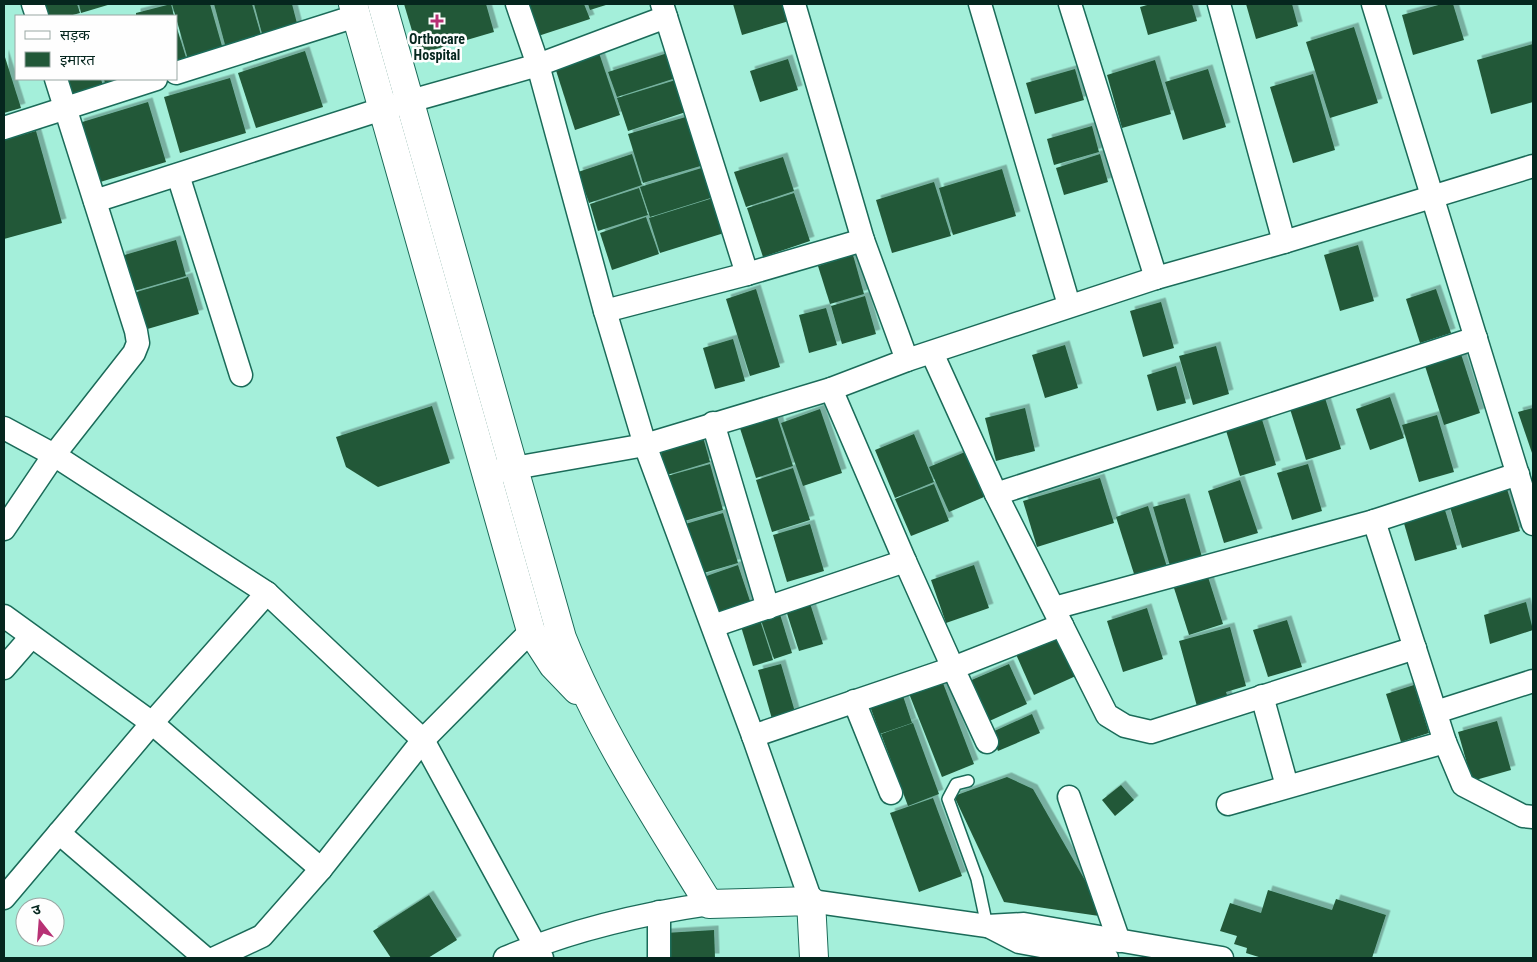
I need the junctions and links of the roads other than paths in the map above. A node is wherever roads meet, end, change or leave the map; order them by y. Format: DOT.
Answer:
graph roads {
  1 [pos="382,4"];
  2 [pos="517,4"];
  3 [pos="794,4"];
  4 [pos="980,4"];
  5 [pos="1070,4"];
  6 [pos="1219,4"];
  7 [pos="1373,4"];
  8 [pos="354,10"];
  9 [pos="664,11"];
  10 [pos="538,65"];
  11 [pos="178,71"];
  12 [pos="56,80"];
  13 [pos="153,80"];
  14 [pos="409,101"];
  15 [pos="65,108"];
  16 [pos="382,109"];
  17 [pos="4,128"];
  18 [pos="1533,166"];
  19 [pos="178,175"];
  20 [pos="1433,197"];
  21 [pos="95,201"];
  22 [pos="863,240"];
  23 [pos="1284,242"];
  24 [pos="747,274"];
  25 [pos="1156,278"];
  26 [pos="1069,306"];
  27 [pos="605,311"];
  28 [pos="1476,338"];
  29 [pos="932,353"];
  30 [pos="906,360"];
  31 [pos="241,374"];
  32 [pos="831,389"];
  33 [pos="713,423"];
  34 [pos="4,428"];
  35 [pos="645,445"];
  36 [pos="54,455"];
  37 [pos="514,467"];
  38 [pos="485,474"];
  39 [pos="1518,474"];
  40 [pos="996,494"];
  41 [pos="1374,521"];
  42 [pos="1533,524"];
  43 [pos="4,529"];
  44 [pos="905,561"];
  45 [pos="546,580"];
  46 [pos="518,587"];
  47 [pos="267,593"];
  48 [pos="768,608"];
  49 [pos="4,616"];
  50 [pos="1058,617"];
  51 [pos="713,626"];
  52 [pos="531,630"];
  53 [pos="31,638"];
  54 [pos="1415,648"];
  55 [pos="4,668"];
  56 [pos="953,668"];
  57 [pos="1533,681"];
  58 [pos="1262,696"];
  59 [pos="854,701"];
  60 [pos="591,706"];
  61 [pos="1436,712"];
  62 [pos="152,723"];
  63 [pos="754,736"];
  64 [pos="424,740"];
  65 [pos="987,742"];
  66 [pos="1445,742"];
  67 [pos="968,781"];
  68 [pos="1287,786"];
  69 [pos="891,793"];
  70 [pos="1069,797"];
  71 [pos="1228,804"];
  72 [pos="1533,817"];
  73 [pos="59,833"];
  74 [pos="321,869"];
  75 [pos="4,898"];
  76 [pos="811,901"];
  77 [pos="709,904"];
  78 [pos="659,912"];
  79 [pos="987,926"];
  80 [pos="1113,950"];
  81 [pos="539,952"];
  82 [pos="205,958"];
  83 [pos="215,958"];
  84 [pos="505,958"];
  85 [pos="660,958"];
  86 [pos="814,958"];
  87 [pos="1222,958"];
  1 -- 14 [label="street"];
  2 -- 10 [label="street"];
  3 -- 22 [label="street"];
  4 -- 26 [label="street"];
  5 -- 25 [label="street"];
  6 -- 23 [label="street"];
  7 -- 20 [label="street"];
  8 -- 11 [label="street"];
  8 -- 16 [label="street"];
  9 -- 10 [label="street"];
  9 -- 24 [label="street"];
  10 -- 14 [label="street"];
  10 -- 27 [label="street"];
  12 -- 15 [label="street"];
  13 -- 15 [label="street"];
  14 -- 16 [label="street"];
  14 -- 37 [label="street"];
  15 -- 17 [label="street"];
  15 -- 21 [label="street"];
  16 -- 19 [label="street"];
  16 -- 38 [label="street"];
  18 -- 20 [label="street"];
  19 -- 21 [label="street"];
  19 -- 31 [label="street"];
  20 -- 23 [label="street"];
  20 -- 28 [label="street"];
  21 -- 36 [label="street"];
  22 -- 24 [label="street"];
  22 -- 30 [label="street"];
  23 -- 25 [label="street"];
  24 -- 27 [label="street"];
  25 -- 26 [label="street"];
  26 -- 29 [label="street"];
  27 -- 35 [label="street"];
  28 -- 39 [label="street"];
  28 -- 40 [label="street"];
  29 -- 30 [label="street"];
  29 -- 40 [label="street"];
  30 -- 32 [label="street"];
  32 -- 33 [label="street"];
  32 -- 44 [label="street"];
  33 -- 35 [label="street"];
  33 -- 48 [label="street"];
  34 -- 36 [label="street"];
  35 -- 37 [label="street"];
  35 -- 51 [label="street"];
  36 -- 43 [label="street"];
  36 -- 47 [label="street"];
  37 -- 38 [label="street"];
  37 -- 45 [label="street"];
  38 -- 46 [label="street"];
  39 -- 41 [label="street"];
  39 -- 42 [label="street"];
  40 -- 50 [label="street"];
  41 -- 50 [label="street"];
  41 -- 54 [label="street"];
  44 -- 48 [label="street"];
  44 -- 56 [label="street"];
  45 -- 46 [label="street"];
  45 -- 60 [label="street"];
  46 -- 52 [label="street"];
  47 -- 62 [label="street"];
  47 -- 64 [label="street"];
  48 -- 51 [label="street"];
  49 -- 53 [label="street"];
  50 -- 56 [label="street"];
  50 -- 58 [label="street"];
  51 -- 63 [label="street"];
  52 -- 60 [label="street"];
  52 -- 64 [label="street"];
  53 -- 55 [label="street"];
  53 -- 62 [label="street"];
  54 -- 58 [label="street"];
  54 -- 61 [label="street"];
  56 -- 59 [label="street"];
  56 -- 65 [label="street"];
  57 -- 61 [label="street"];
  58 -- 68 [label="street"];
  59 -- 63 [label="street"];
  59 -- 69 [label="street"];
  60 -- 77 [label="street"];
  61 -- 66 [label="street"];
  62 -- 73 [label="street"];
  62 -- 74 [label="street"];
  63 -- 76 [label="street"];
  64 -- 74 [label="street"];
  64 -- 81 [label="street"];
  66 -- 68 [label="street"];
  66 -- 72 [label="street"];
  67 -- 79 [label="lane"];
  68 -- 71 [label="street"];
  70 -- 80 [label="street"];
  73 -- 75 [label="street"];
  73 -- 82 [label="street"];
  74 -- 83 [label="street"];
  76 -- 77 [label="street"];
  76 -- 79 [label="street"];
  76 -- 86 [label="street"];
  77 -- 78 [label="street"];
  78 -- 81 [label="street"];
  78 -- 85 [label="street"];
  79 -- 80 [label="street"];
  80 -- 87 [label="street"];
  81 -- 84 [label="street"];
}
